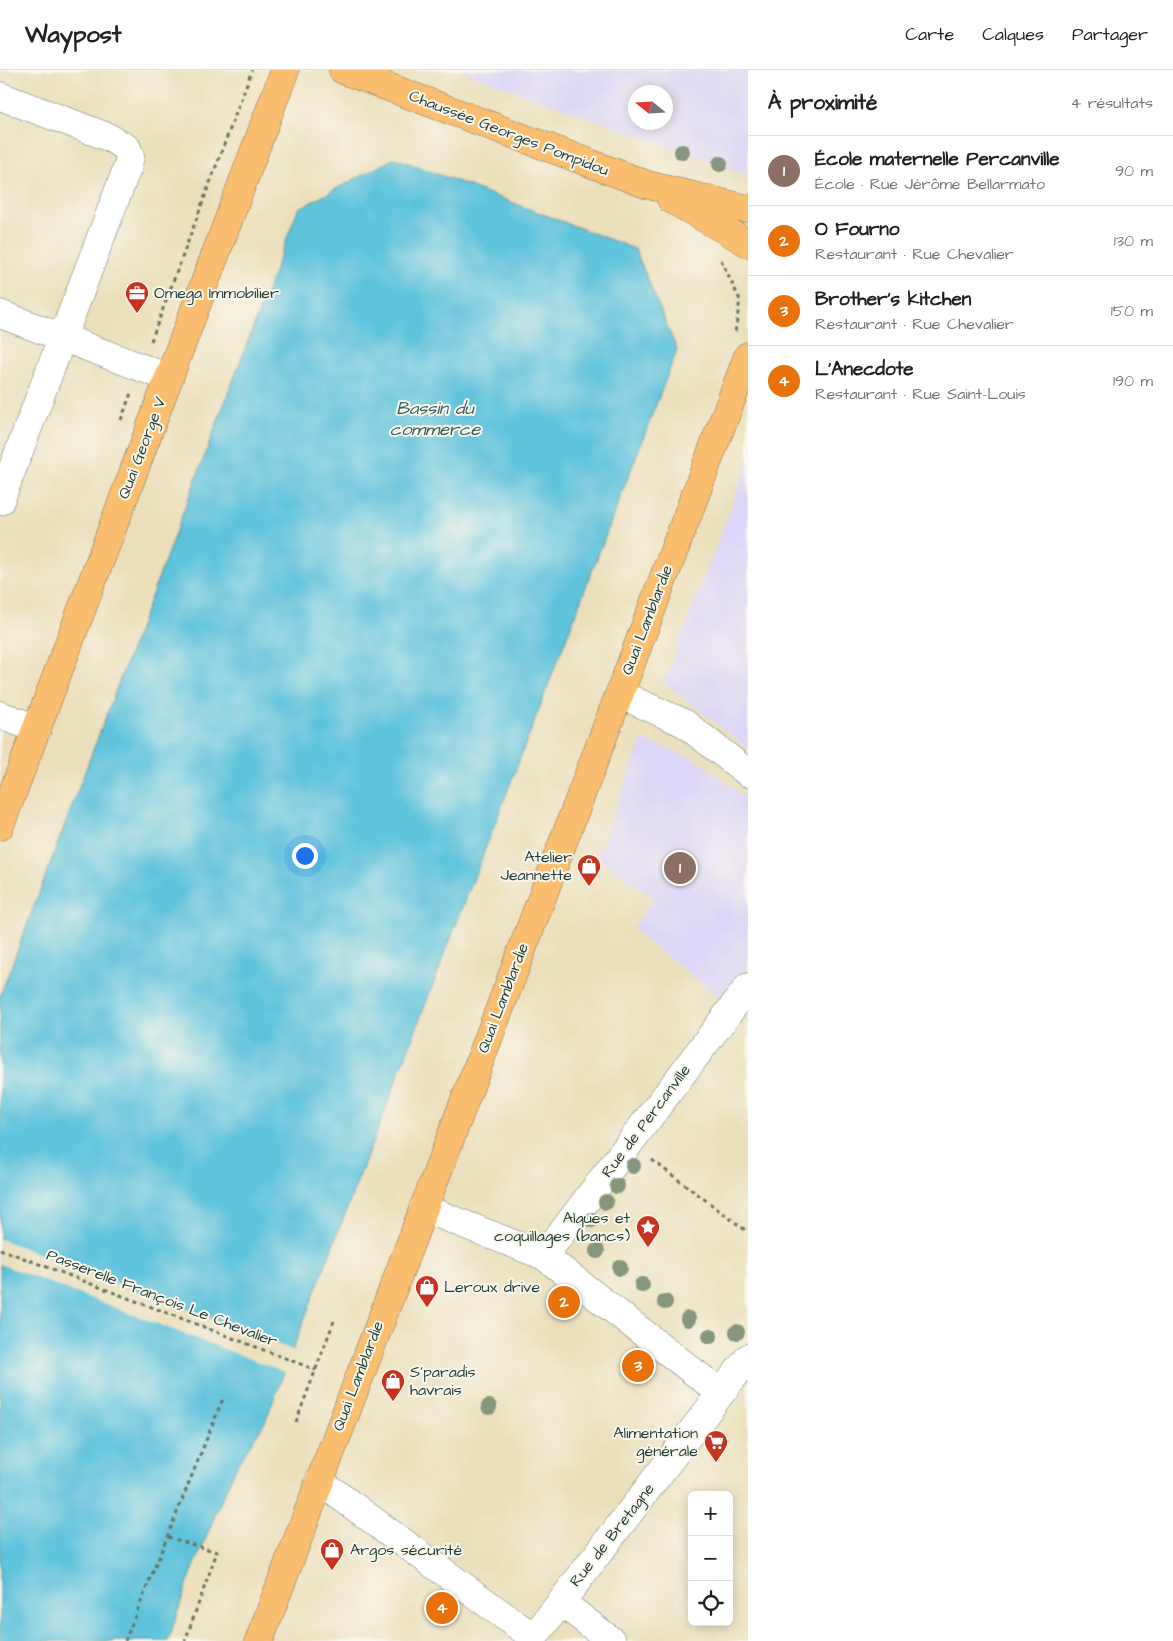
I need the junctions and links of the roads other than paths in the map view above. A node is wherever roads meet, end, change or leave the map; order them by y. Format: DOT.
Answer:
graph roads {
  1 [pos="285,70"];
  2 [pos="343,70"];
  3 [pos="0,96"];
  4 [pos="648,185"];
  5 [pos="748,209"];
  6 [pos="748,244"];
  7 [pos="0,314"];
  8 [pos="62,338"];
  9 [pos="741,344"];
  10 [pos="169,378"];
  11 [pos="0,501"];
  12 [pos="619,694"];
  13 [pos="0,715"];
  14 [pos="37,729"];
  15 [pos="748,773"];
  16 [pos="0,826"];
  17 [pos="748,987"];
  18 [pos="423,1208"];
  19 [pos="544,1256"];
  20 [pos="748,1358"];
  21 [pos="721,1393"];
  22 [pos="319,1481"];
  23 [pos="561,1602"];
  24 [pos="532,1639"];
  25 [pos="259,1641"];
  26 [pos="612,1641"];
  1 -- 10 [label="main road, Quai George V"];
  2 -- 4 [label="main road, Chaussée Georges Pompidou"];
  3 -- 8 [label="street"];
  4 -- 5 [label="main road, Chaussée Georges Pompidou"];
  4 -- 6 [label="main road, Chaussée Georges Pompidou"];
  7 -- 8 [label="street"];
  8 -- 10 [label="street"];
  8 -- 11 [label="street"];
  9 -- 12 [label="main road, Quai Lamblardie"];
  10 -- 14 [label="main road, Quai George V"];
  12 -- 15 [label="street"];
  12 -- 18 [label="main road, Quai Lamblardie"];
  13 -- 14 [label="street"];
  14 -- 16 [label="main road, Quai George V"];
  17 -- 19 [label="street, Rue de Percanville"];
  18 -- 19 [label="street"];
  18 -- 22 [label="main road, Quai Lamblardie"];
  19 -- 21 [label="street"];
  20 -- 21 [label="street, Rue de Bretagne"];
  21 -- 23 [label="street, Rue de Bretagne"];
  22 -- 24 [label="street"];
  22 -- 25 [label="main road, Quai Lamblardie"];
  23 -- 24 [label="street, Rue de Bretagne"];
  23 -- 26 [label="street"];
}
